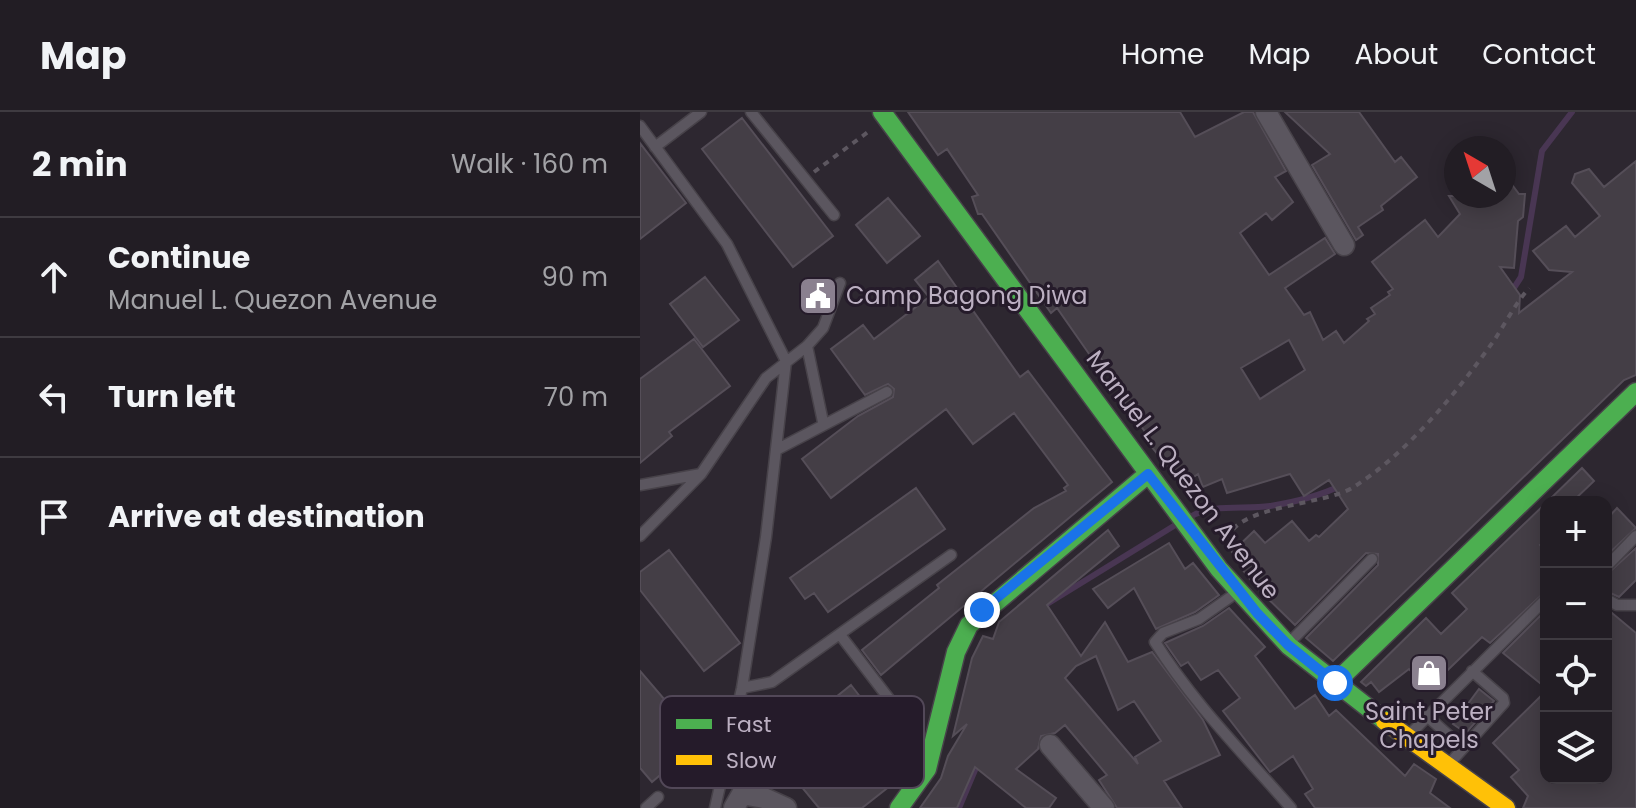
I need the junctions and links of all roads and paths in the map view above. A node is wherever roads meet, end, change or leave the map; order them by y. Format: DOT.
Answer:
graph roads {
  1 [pos="701,112"];
  2 [pos="751,112"];
  3 [pos="882,112"];
  4 [pos="1266,112"];
  5 [pos="640,126"];
  6 [pos="854,142"];
  7 [pos="655,147"];
  8 [pos="805,178"];
  9 [pos="834,215"];
  10 [pos="1344,245"];
  11 [pos="840,283"];
  12 [pos="1529,288"];
  13 [pos="807,346"];
  14 [pos="786,361"];
  15 [pos="887,392"];
  16 [pos="1636,392"];
  17 [pos="823,422"];
  18 [pos="778,449"];
  19 [pos="701,474"];
  20 [pos="1152,478"];
  21 [pos="640,485"];
  22 [pos="640,536"];
  23 [pos="1636,536"];
  24 [pos="951,555"];
  25 [pos="1372,559"];
  26 [pos="1612,561"];
  27 [pos="1216,564"];
  28 [pos="1238,591"];
  29 [pos="1612,602"];
  30 [pos="1540,605"];
  31 [pos="1636,605"];
  32 [pos="841,636"];
  33 [pos="1288,645"];
  34 [pos="1472,671"];
  35 [pos="1335,683"];
  36 [pos="742,688"];
  37 [pos="740,696"];
  38 [pos="887,696"];
  39 [pos="1427,716"];
  40 [pos="1407,736"];
  41 [pos="1050,745"];
  42 [pos="1463,748"];
  43 [pos="1447,765"];
  44 [pos="924,773"];
  45 [pos="720,788"];
  46 [pos="913,788"];
  47 [pos="658,797"];
  48 [pos="646,808"];
  49 [pos="715,808"];
  50 [pos="734,808"];
  51 [pos="786,808"];
  52 [pos="899,808"];
  53 [pos="1104,808"];
  54 [pos="1291,808"];
  55 [pos="1506,808"];
  1 -- 7 [label="lane"];
  2 -- 8 [label="lane"];
  3 -- 20 [label="main road, Manuel L. Quezon Avenue"];
  4 -- 10 [label="street"];
  5 -- 7 [label="lane"];
  6 -- 8 [label="path"];
  7 -- 14 [label="lane"];
  8 -- 9 [label="lane"];
  11 -- 13 [label="lane"];
  12 -- 27 [label="path"];
  13 -- 14 [label="lane"];
  13 -- 17 [label="lane"];
  14 -- 18 [label="lane"];
  14 -- 19 [label="lane"];
  15 -- 17 [label="lane"];
  16 -- 35 [label="main road"];
  17 -- 18 [label="lane"];
  18 -- 36 [label="lane"];
  19 -- 21 [label="lane"];
  19 -- 22 [label="lane"];
  20 -- 27 [label="main road, Manuel L. Quezon Avenue"];
  20 -- 44 [label="main road"];
  23 -- 26 [label="lane"];
  24 -- 32 [label="lane"];
  25 -- 33 [label="lane"];
  27 -- 28 [label="main road, Manuel L. Quezon Avenue"];
  28 -- 33 [label="main road, Manuel L. Quezon Avenue"];
  28 -- 54 [label="lane"];
  29 -- 31 [label="lane"];
  30 -- 34 [label="lane"];
  32 -- 36 [label="lane"];
  32 -- 38 [label="lane"];
  33 -- 35 [label="main road, Manuel L. Quezon Avenue"];
  34 -- 39 [label="lane"];
  34 -- 42 [label="lane"];
  35 -- 40 [label="main road, Manuel L. Quezon Avenue"];
  36 -- 37 [label="lane"];
  39 -- 40 [label="lane"];
  39 -- 42 [label="lane"];
  40 -- 43 [label="main road, Manuel L. Quezon Avenue"];
  41 -- 53 [label="street"];
  42 -- 43 [label="lane"];
  43 -- 55 [label="main road, Manuel L. Quezon Avenue"];
  45 -- 49 [label="lane"];
  46 -- 52 [label="main road"];
  47 -- 48 [label="lane"];
  50 -- 51 [label="street"];
}
